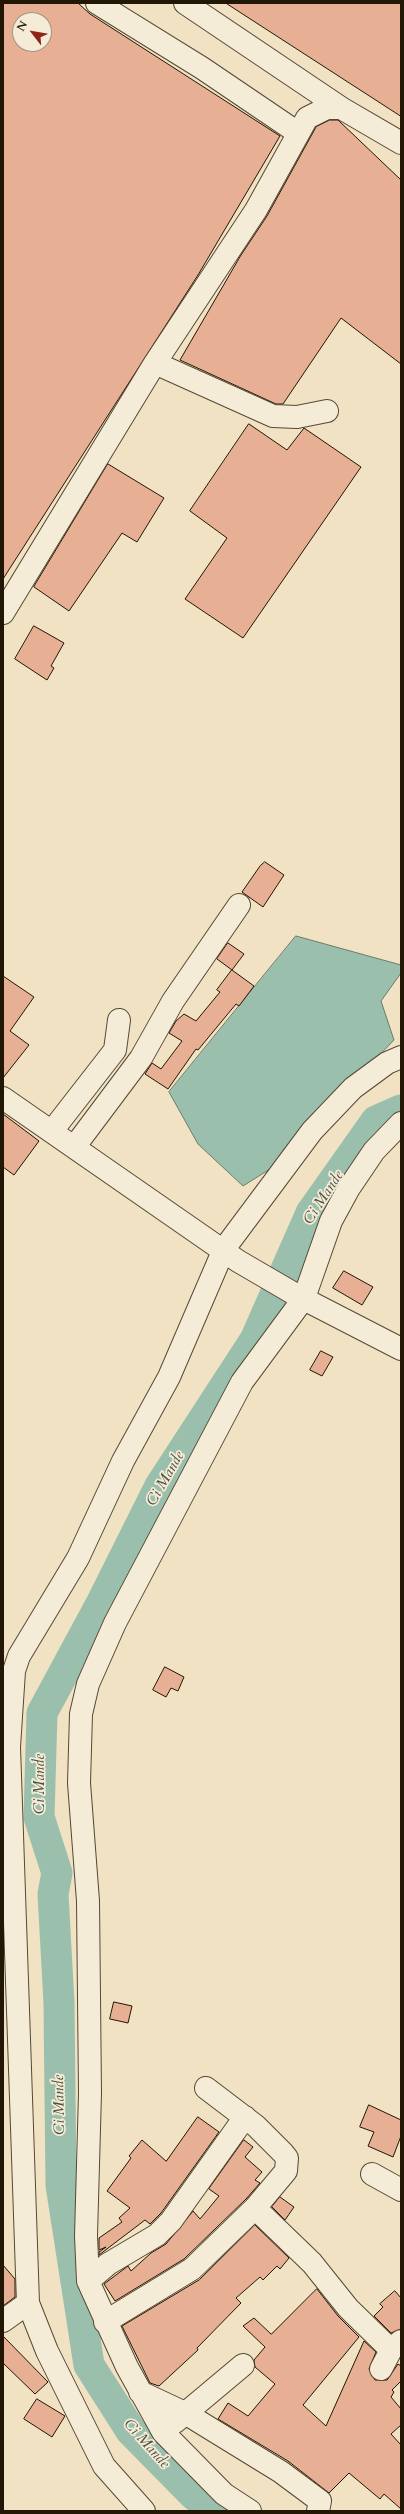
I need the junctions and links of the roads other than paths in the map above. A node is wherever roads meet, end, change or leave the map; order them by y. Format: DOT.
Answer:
graph roads {
  1 [pos="97,3"];
  2 [pos="185,3"];
  3 [pos="341,108"];
  4 [pos="298,133"];
  5 [pos="401,143"];
  6 [pos="155,363"];
  7 [pos="327,411"];
  8 [pos="3,613"];
  9 [pos="239,904"];
  10 [pos="119,1020"];
  11 [pos="401,1057"];
  12 [pos="3,1098"];
  13 [pos="401,1123"];
  14 [pos="52,1132"];
  15 [pos="75,1146"];
  16 [pos="231,1255"];
  17 [pos="301,1297"];
  18 [pos="401,1349"];
  19 [pos="8,1675"];
  20 [pos="206,2088"];
  21 [pos="245,2117"];
  22 [pos="372,2174"];
  23 [pos="401,2190"];
  24 [pos="255,2208"];
  25 [pos="88,2281"];
  26 [pos="28,2303"];
  27 [pos="3,2321"];
  28 [pos="105,2322"];
  29 [pos="396,2345"];
  30 [pos="243,2365"];
  31 [pos="381,2369"];
  32 [pos="140,2392"];
  33 [pos="185,2413"];
  34 [pos="163,2432"];
  35 [pos="144,2511"];
  36 [pos="250,2511"];
  37 [pos="318,2511"];
  1 -- 4 [label="street"];
  2 -- 3 [label="street"];
  3 -- 4 [label="street"];
  3 -- 5 [label="street"];
  4 -- 6 [label="street"];
  6 -- 7 [label="street"];
  6 -- 8 [label="street"];
  9 -- 15 [label="street"];
  10 -- 14 [label="street"];
  11 -- 16 [label="street"];
  12 -- 14 [label="street"];
  13 -- 17 [label="street"];
  14 -- 15 [label="street"];
  15 -- 16 [label="street"];
  16 -- 17 [label="street"];
  16 -- 19 [label="street"];
  17 -- 18 [label="street"];
  17 -- 25 [label="street"];
  19 -- 26 [label="street"];
  20 -- 21 [label="street"];
  21 -- 24 [label="street"];
  21 -- 25 [label="street"];
  22 -- 23 [label="street"];
  24 -- 28 [label="street"];
  24 -- 29 [label="street"];
  25 -- 28 [label="street"];
  26 -- 27 [label="street"];
  26 -- 35 [label="street"];
  28 -- 32 [label="street"];
  29 -- 31 [label="street"];
  30 -- 33 [label="street"];
  32 -- 33 [label="street"];
  32 -- 34 [label="street"];
  33 -- 34 [label="street"];
  33 -- 37 [label="street"];
  34 -- 36 [label="street"];
}
